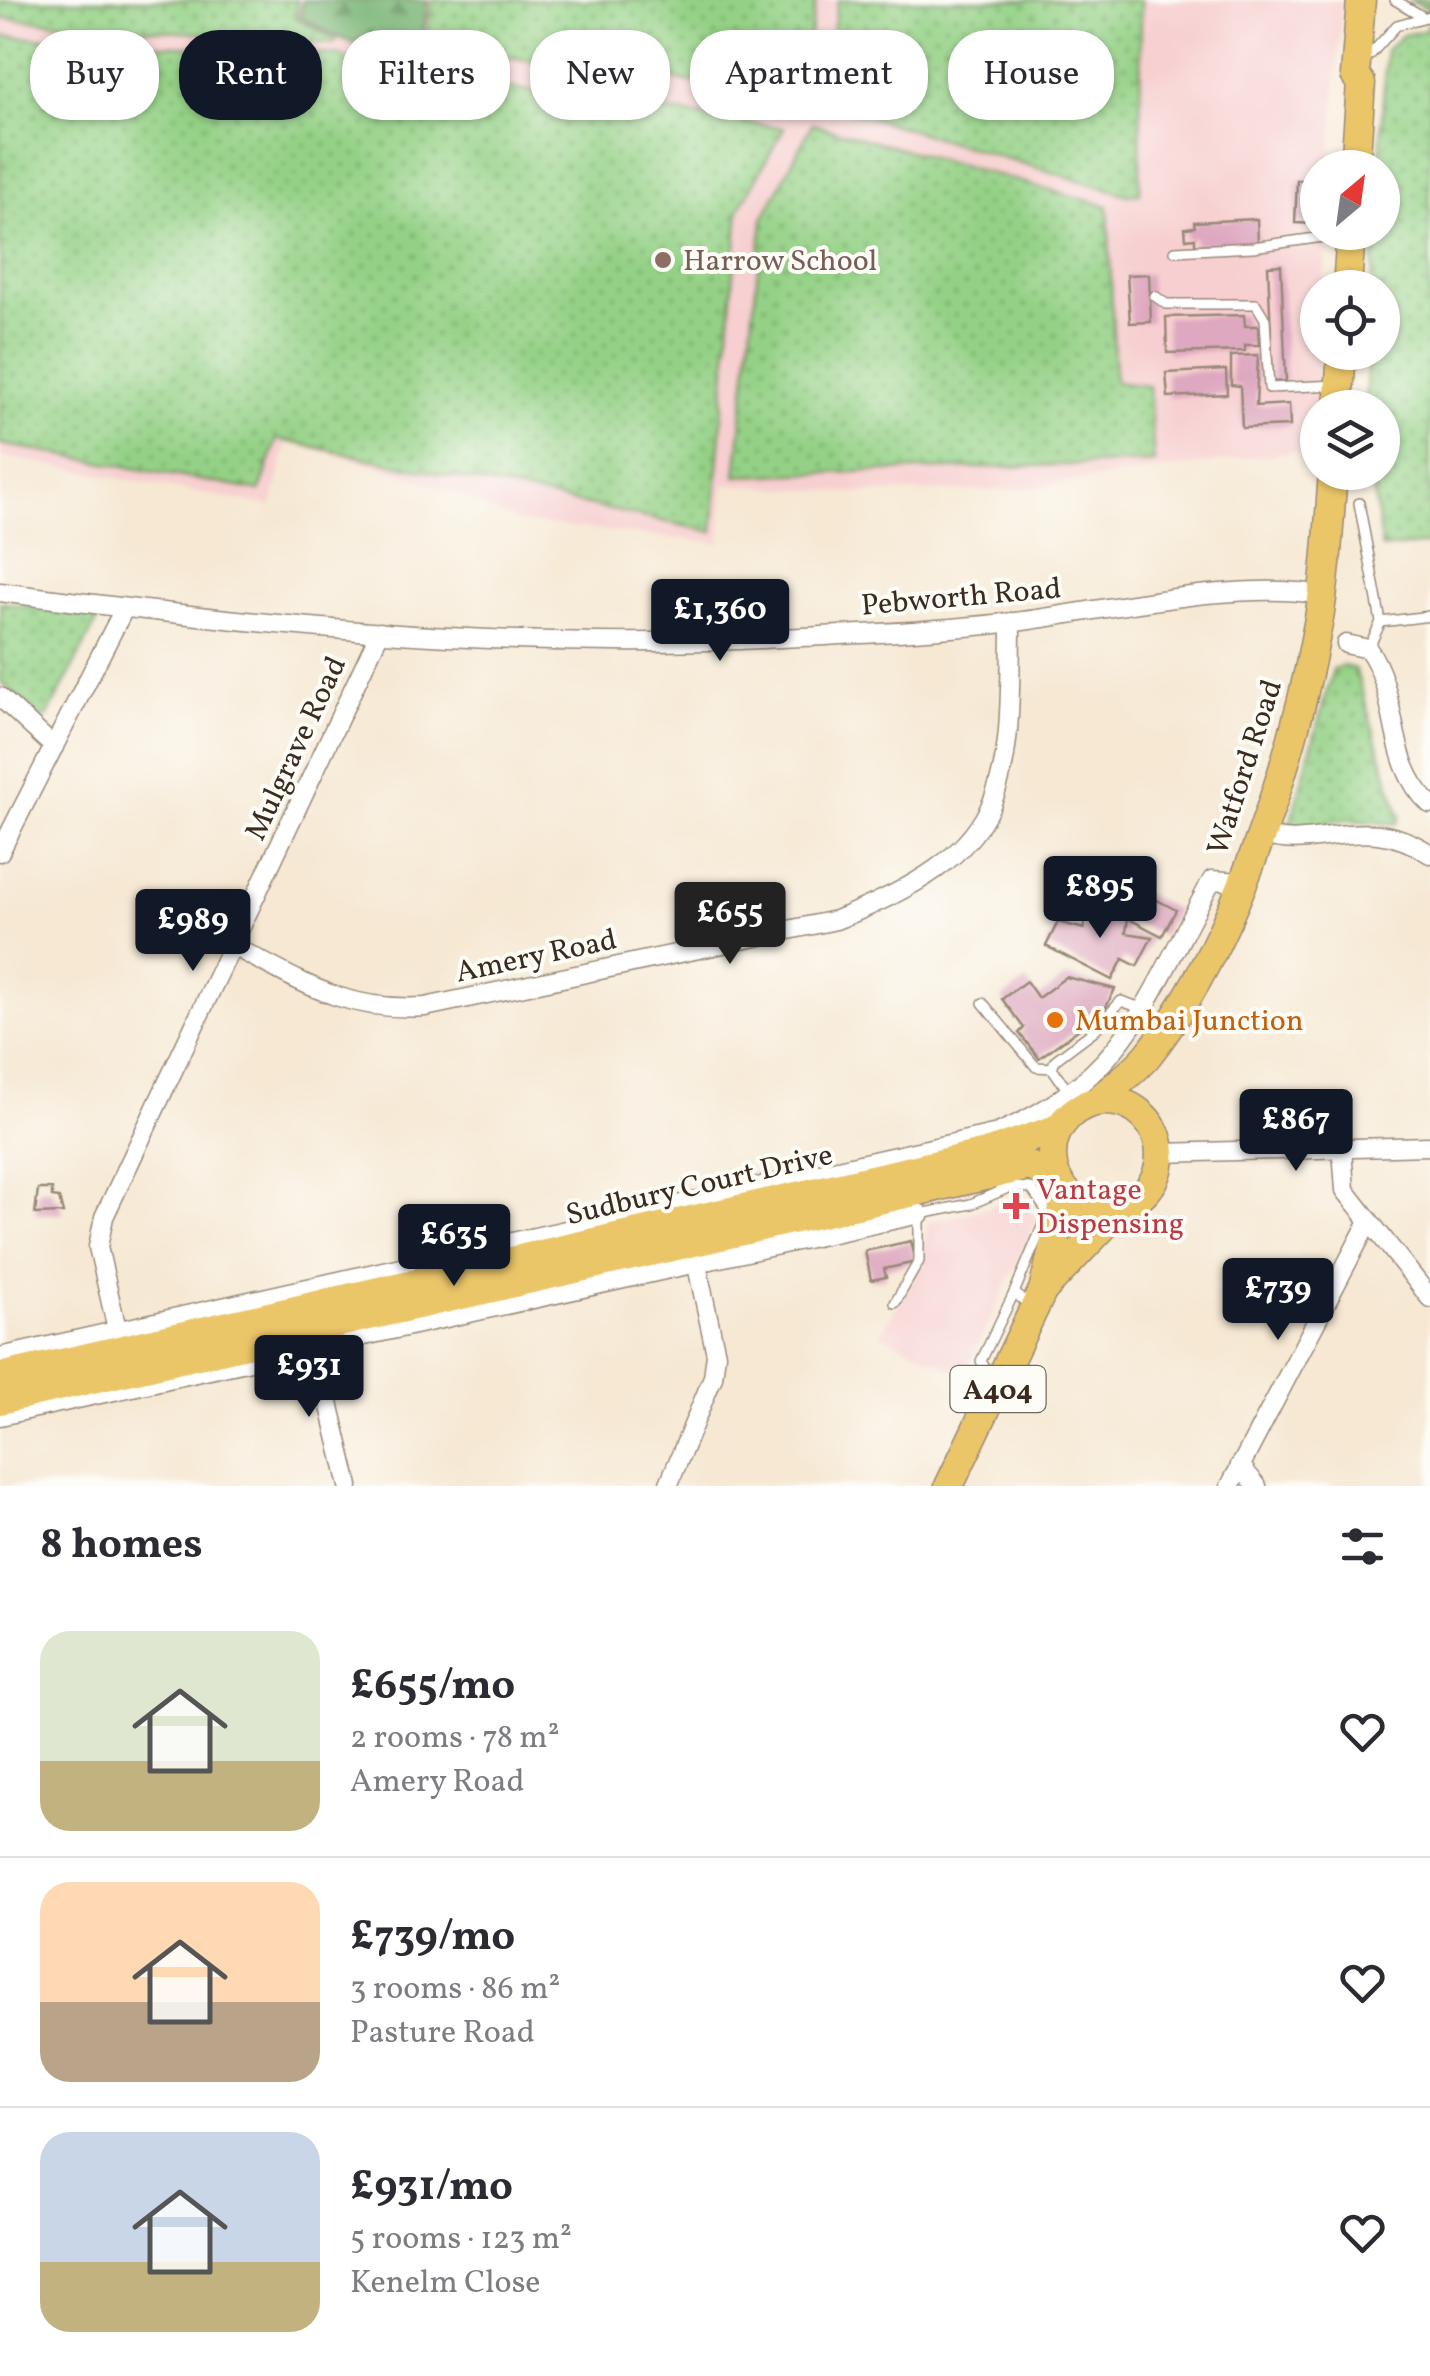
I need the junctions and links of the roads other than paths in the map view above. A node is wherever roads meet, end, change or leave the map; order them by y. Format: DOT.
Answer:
graph roads {
  1 [pos="1361,0"];
  2 [pos="1374,0"];
  3 [pos="1395,0"];
  4 [pos="1427,16"];
  5 [pos="1370,55"];
  6 [pos="1361,83"];
  7 [pos="1357,150"];
  8 [pos="1300,240"];
  9 [pos="1175,251"];
  10 [pos="1156,296"];
  11 [pos="1300,392"];
  12 [pos="1332,490"];
  13 [pos="1359,503"];
  14 [pos="0,592"];
  15 [pos="1322,595"];
  16 [pos="124,608"];
  17 [pos="1430,616"];
  18 [pos="1011,622"];
  19 [pos="1381,622"];
  20 [pos="380,632"];
  21 [pos="1346,644"];
  22 [pos="1368,649"];
  23 [pos="0,697"];
  24 [pos="54,747"];
  25 [pos="1430,804"];
  26 [pos="1259,833"];
  27 [pos="1427,844"];
  28 [pos="0,852"];
  29 [pos="1241,882"];
  30 [pos="232,946"];
  31 [pos="983,1003"];
  32 [pos="1144,1008"];
  33 [pos="1146,1041"];
  34 [pos="1052,1068"];
  35 [pos="1068,1091"];
  36 [pos="1097,1101"];
  37 [pos="1142,1114"];
  38 [pos="1059,1128"];
  39 [pos="980,1143"];
  40 [pos="1430,1146"];
  41 [pos="1342,1149"];
  42 [pos="1161,1153"];
  43 [pos="1062,1185"];
  44 [pos="851,1194"];
  45 [pos="918,1204"];
  46 [pos="1122,1207"];
  47 [pos="1369,1221"];
  48 [pos="696,1261"];
  49 [pos="617,1269"];
  50 [pos="415,1294"];
  51 [pos="1031,1297"];
  52 [pos="1430,1298"];
  53 [pos="895,1304"];
  54 [pos="383,1321"];
  55 [pos="178,1327"];
  56 [pos="116,1330"];
  57 [pos="315,1344"];
  58 [pos="234,1354"];
  59 [pos="0,1357"];
  60 [pos="0,1377"];
  61 [pos="0,1400"];
  62 [pos="0,1416"];
  63 [pos="1240,1465"];
  64 [pos="349,1486"];
  65 [pos="668,1486"];
  66 [pos="949,1486"];
  67 [pos="1230,1486"];
  68 [pos="1258,1486"];
  1 -- 6 [label="main road"];
  2 -- 5 [label="main road"];
  3 -- 4 [label="lane"];
  4 -- 5 [label="lane"];
  5 -- 6 [label="main road"];
  6 -- 7 [label="main road"];
  8 -- 9 [label="lane"];
  10 -- 11 [label="lane"];
  12 -- 15 [label="main road, Watford Road"];
  13 -- 19 [label="lane"];
  14 -- 16 [label="street, Pebworth Road"];
  15 -- 18 [label="street, Pebworth Road"];
  15 -- 26 [label="main road, Watford Road"];
  16 -- 20 [label="street, Pebworth Road"];
  16 -- 24 [label="street"];
  17 -- 19 [label="lane"];
  18 -- 20 [label="street, Pebworth Road"];
  18 -- 30 [label="street, Amery Road"];
  19 -- 22 [label="lane"];
  20 -- 30 [label="street, Mulgrave Road"];
  21 -- 22 [label="street"];
  22 -- 25 [label="street"];
  23 -- 24 [label="street"];
  24 -- 28 [label="street"];
  26 -- 27 [label="street"];
  26 -- 29 [label="main road, Watford Road"];
  29 -- 32 [label="street"];
  29 -- 33 [label="main road, Watford Road"];
  30 -- 56 [label="street, Mulgrave Road"];
  31 -- 34 [label="lane"];
  32 -- 33 [label="street"];
  32 -- 34 [label="lane"];
  33 -- 35 [label="street"];
  33 -- 36 [label="main road, Watford Road"];
  33 -- 37 [label="main road, Watford Road"];
  34 -- 35 [label="lane"];
  35 -- 39 [label="street"];
  36 -- 37 [label="main road"];
  36 -- 38 [label="main road"];
  37 -- 42 [label="main road"];
  38 -- 39 [label="main road, Sudbury Court Drive"];
  38 -- 43 [label="main road"];
  39 -- 44 [label="main road, Sudbury Court Drive"];
  39 -- 55 [label="street, Sudbury Court Drive"];
  40 -- 41 [label="street"];
  41 -- 42 [label="street"];
  41 -- 47 [label="street"];
  42 -- 46 [label="main road"];
  43 -- 45 [label="main road, Sudbury Court Drive"];
  43 -- 46 [label="main road"];
  43 -- 51 [label="main road, A404"];
  44 -- 45 [label="main road, Sudbury Court Drive"];
  44 -- 49 [label="main road, Sudbury Court Drive"];
  44 -- 50 [label="main road, Sudbury Court Drive"];
  45 -- 48 [label="street, Sudbury Court Drive"];
  45 -- 51 [label="lane"];
  45 -- 53 [label="lane"];
  46 -- 51 [label="main road, A404"];
  47 -- 52 [label="street"];
  47 -- 63 [label="street"];
  48 -- 49 [label="street, Sudbury Court Drive"];
  48 -- 65 [label="street"];
  49 -- 50 [label="main road, Sudbury Court Drive"];
  49 -- 54 [label="street, Sudbury Court Drive"];
  50 -- 54 [label="main road, Sudbury Court Drive"];
  50 -- 55 [label="main road, Sudbury Court Drive"];
  51 -- 66 [label="main road, A404"];
  54 -- 57 [label="street, Sudbury Court Drive"];
  54 -- 58 [label="main road, Sudbury Court Drive"];
  55 -- 56 [label="street, Sudbury Court Drive"];
  55 -- 60 [label="main road, Sudbury Court Drive"];
  56 -- 59 [label="street, Sudbury Court Drive"];
  57 -- 58 [label="street, Sudbury Court Drive"];
  57 -- 64 [label="street"];
  58 -- 61 [label="main road, Sudbury Court Drive"];
  58 -- 62 [label="street, Sudbury Court Drive"];
  63 -- 67 [label="street"];
  63 -- 68 [label="street"];
}
